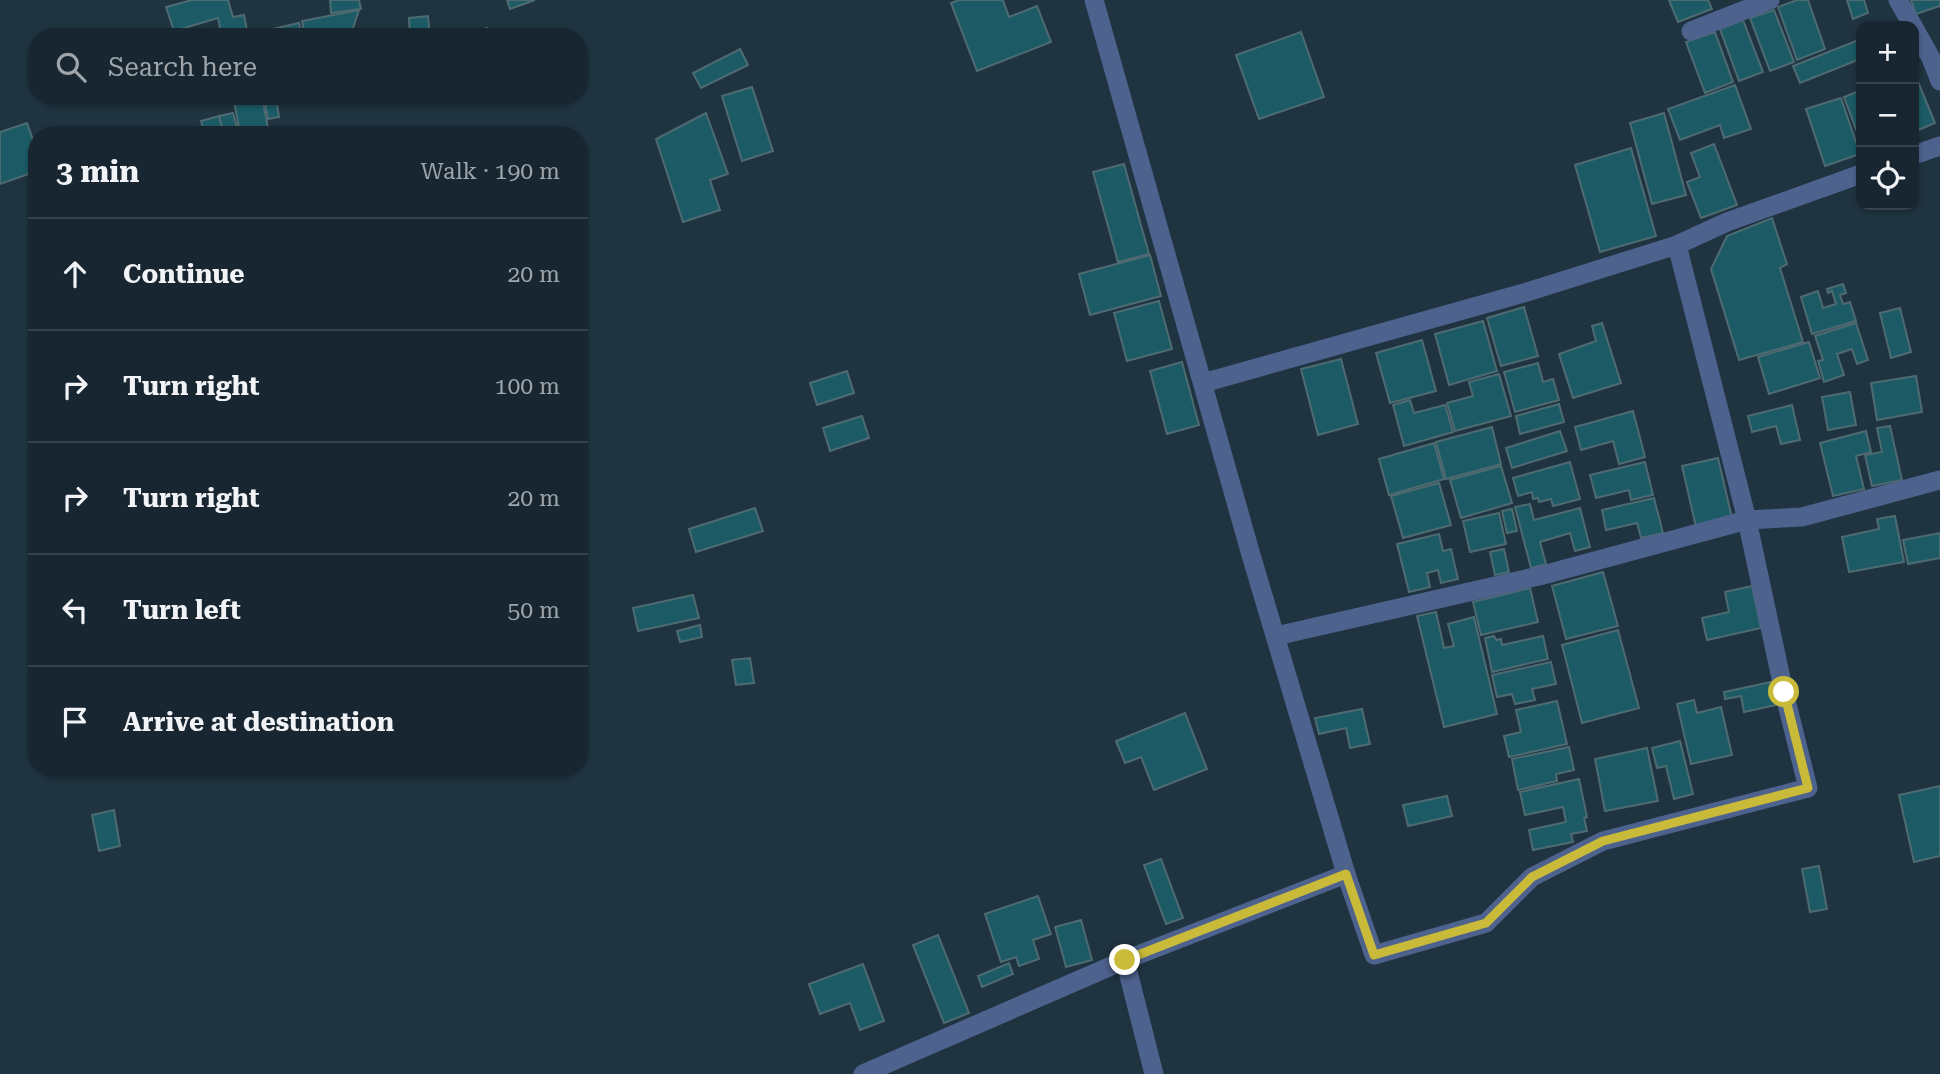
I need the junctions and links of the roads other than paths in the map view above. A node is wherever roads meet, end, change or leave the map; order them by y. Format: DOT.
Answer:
graph roads {
  1 [pos="1094,0"];
  2 [pos="1770,0"];
  3 [pos="1898,0"];
  4 [pos="1910,21"];
  5 [pos="1691,31"];
  6 [pos="1919,37"];
  7 [pos="1940,81"];
  8 [pos="1940,146"];
  9 [pos="1919,153"];
  10 [pos="1856,176"];
  11 [pos="1677,245"];
  12 [pos="1203,383"];
  13 [pos="1940,480"];
  14 [pos="1747,520"];
  15 [pos="1276,636"];
  16 [pos="1346,874"];
  17 [pos="1125,960"];
  18 [pos="863,1074"];
  19 [pos="1154,1074"];
  1 -- 12 [label="street"];
  2 -- 5 [label="street"];
  3 -- 4 [label="street"];
  6 -- 7 [label="street"];
  8 -- 9 [label="street"];
  10 -- 11 [label="street"];
  11 -- 12 [label="street"];
  11 -- 14 [label="street"];
  12 -- 15 [label="street"];
  13 -- 14 [label="street"];
  14 -- 15 [label="street"];
  14 -- 16 [label="street"];
  15 -- 16 [label="street"];
  16 -- 17 [label="street"];
  17 -- 18 [label="street"];
  17 -- 19 [label="street"];
}
